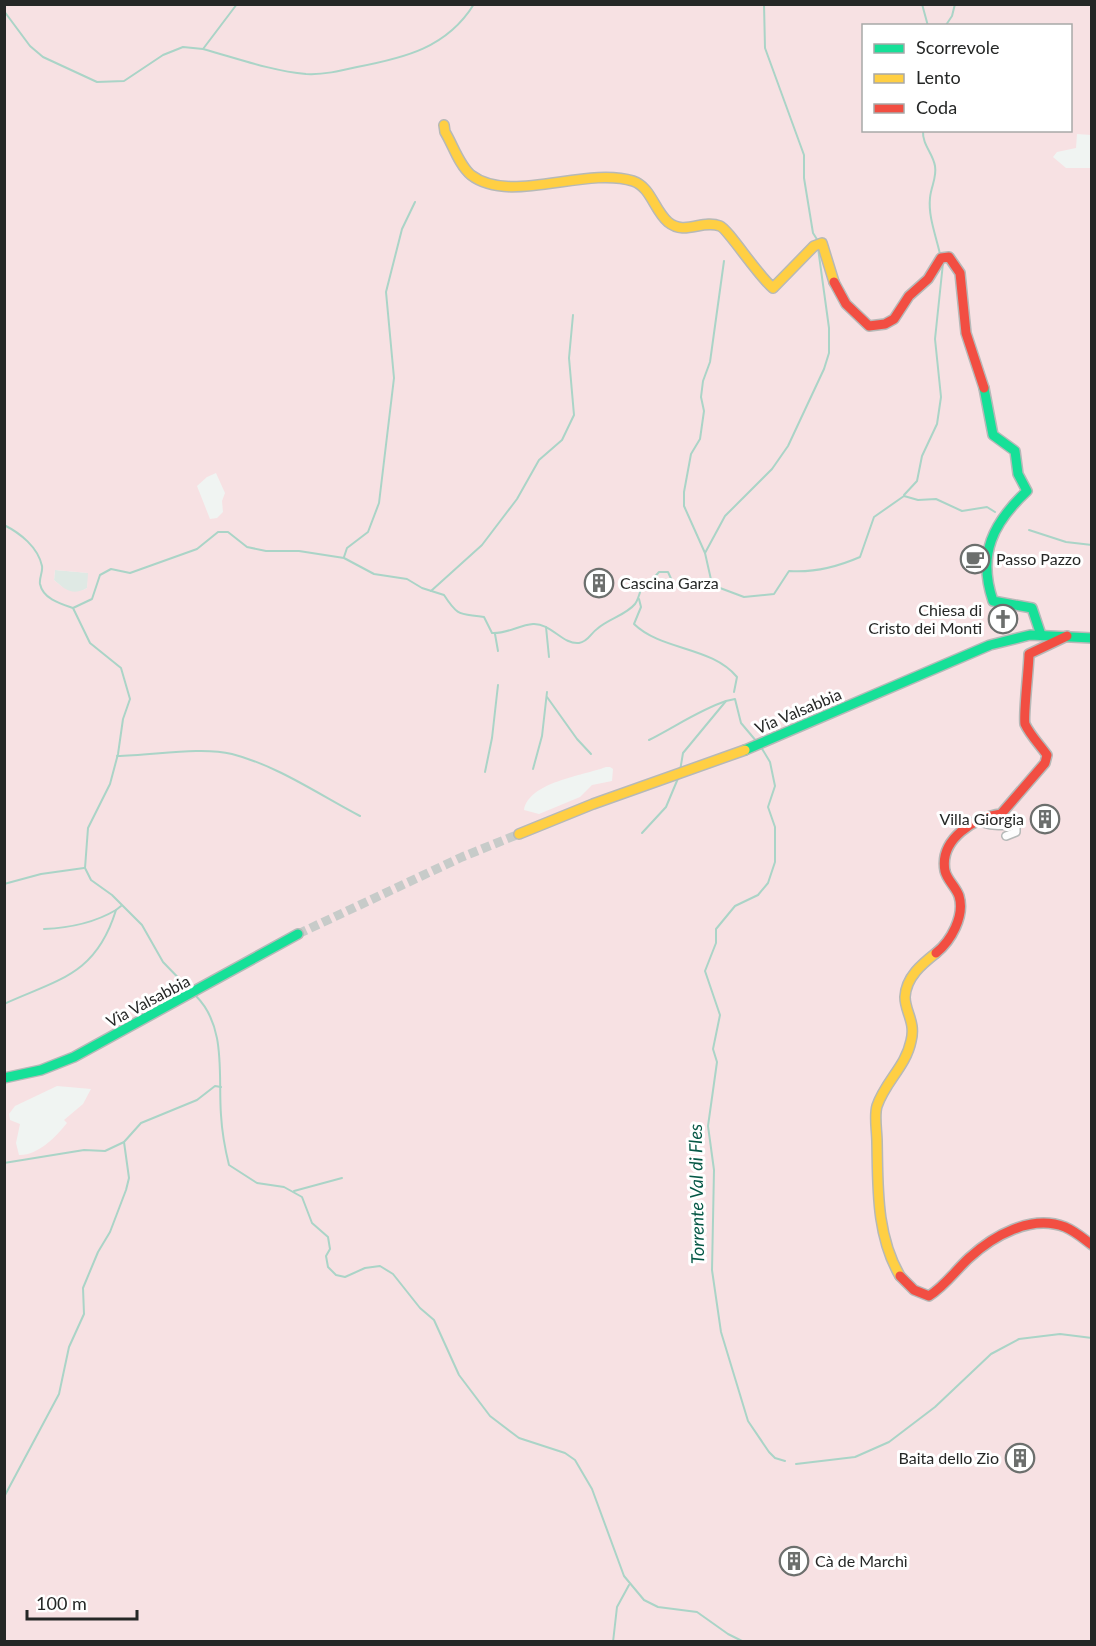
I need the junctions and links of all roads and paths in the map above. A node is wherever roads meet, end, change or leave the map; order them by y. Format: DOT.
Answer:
graph roads {
  1 [pos="444,125"];
  2 [pos="1041,635"];
  3 [pos="1067,636"];
  4 [pos="1092,638"];
  5 [pos="977,820"];
  6 [pos="519,834"];
  7 [pos="1006,836"];
  8 [pos="295,935"];
  9 [pos="4,1078"];
  10 [pos="1092,1245"];
  1 -- 2 [label="street"];
  2 -- 3 [label="street, Via Valsabbia"];
  2 -- 6 [label="street, Via Valsabbia"];
  3 -- 4 [label="street, Via Valsabbia"];
  3 -- 5 [label="street"];
  5 -- 7 [label="street"];
  5 -- 10 [label="street"];
  8 -- 9 [label="street, Via Valsabbia"];
}
